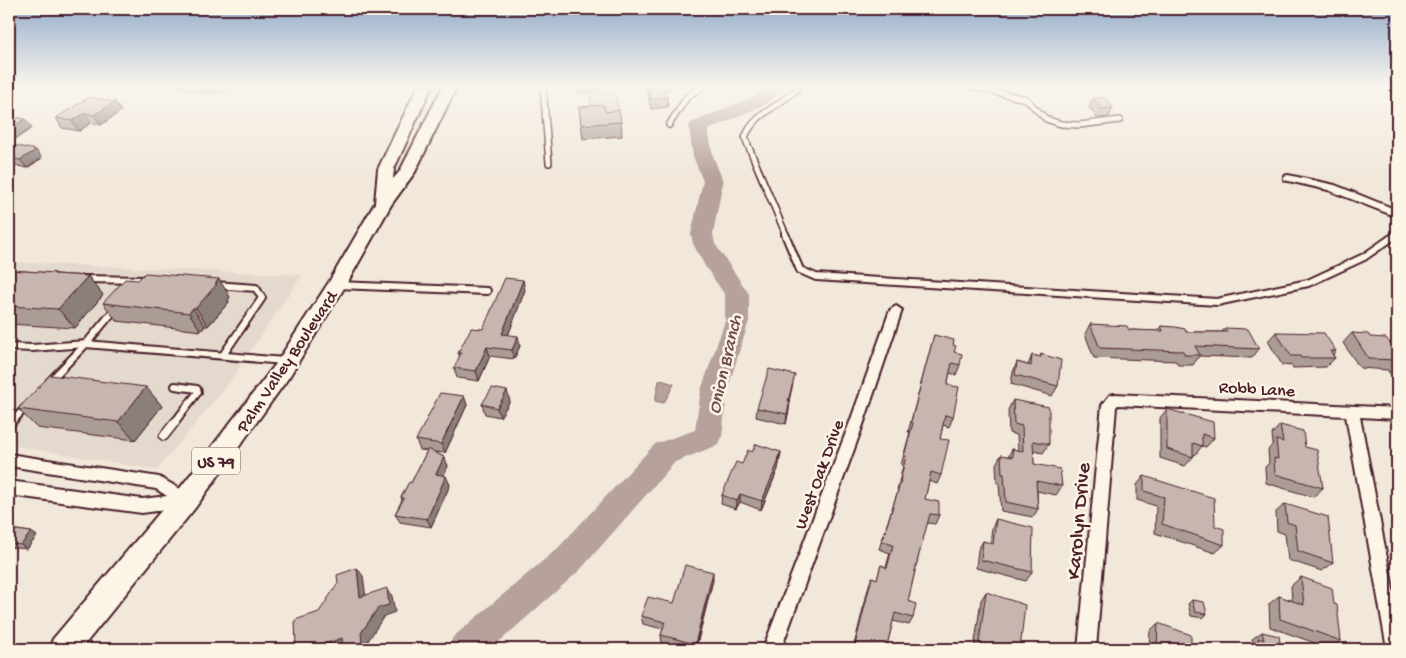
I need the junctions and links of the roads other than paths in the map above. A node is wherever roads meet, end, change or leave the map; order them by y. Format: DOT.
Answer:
graph roads {
  1 [pos="411,117"];
  2 [pos="435,117"];
  3 [pos="545,117"];
  4 [pos="674,117"];
  5 [pos="762,117"];
  6 [pos="1044,117"];
  7 [pos="1120,120"];
  8 [pos="669,125"];
  9 [pos="549,163"];
  10 [pos="1288,178"];
  11 [pos="382,203"];
  12 [pos="1397,214"];
  13 [pos="1397,234"];
  14 [pos="71,279"];
  15 [pos="141,279"];
  16 [pos="150,280"];
  17 [pos="208,284"];
  18 [pos="337,285"];
  19 [pos="134,286"];
  20 [pos="487,291"];
  21 [pos="122,301"];
  22 [pos="896,310"];
  23 [pos="86,344"];
  24 [pos="9,347"];
  25 [pos="223,355"];
  26 [pos="288,362"];
  27 [pos="175,386"];
  28 [pos="41,391"];
  29 [pos="1115,399"];
  30 [pos="28,404"];
  31 [pos="1352,411"];
  32 [pos="1397,413"];
  33 [pos="9,425"];
  34 [pos="164,436"];
  35 [pos="9,460"];
  36 [pos="9,488"];
  37 [pos="186,500"];
  38 [pos="63,649"];
  39 [pos="772,649"];
  40 [pos="1087,649"];
  41 [pos="1396,649"];
  1 -- 11 [label="highway, Palm Valley Boulevard / US 79"];
  2 -- 11 [label="highway, Palm Valley Boulevard / US 79"];
  3 -- 9 [label="lane"];
  4 -- 8 [label="lane"];
  5 -- 13 [label="lane"];
  6 -- 7 [label="lane"];
  10 -- 12 [label="street"];
  11 -- 18 [label="highway, Palm Valley Boulevard / US 79"];
  14 -- 15 [label="lane"];
  15 -- 16 [label="lane"];
  15 -- 19 [label="lane"];
  17 -- 25 [label="lane"];
  18 -- 20 [label="lane"];
  18 -- 26 [label="highway, Palm Valley Boulevard / US 79"];
  21 -- 23 [label="lane"];
  22 -- 39 [label="street, West Oak Drive"];
  23 -- 24 [label="lane"];
  23 -- 25 [label="lane"];
  23 -- 28 [label="lane"];
  25 -- 26 [label="lane"];
  26 -- 37 [label="highway, Palm Valley Boulevard / US 79"];
  27 -- 34 [label="lane"];
  29 -- 31 [label="street, Robb Lane"];
  29 -- 40 [label="street, Karolyn Drive"];
  30 -- 33 [label="lane"];
  31 -- 32 [label="street, Robb Lane"];
  31 -- 41 [label="street"];
  35 -- 37 [label="street"];
  36 -- 37 [label="street"];
  37 -- 38 [label="highway, Palm Valley Boulevard / US 79"];
}
